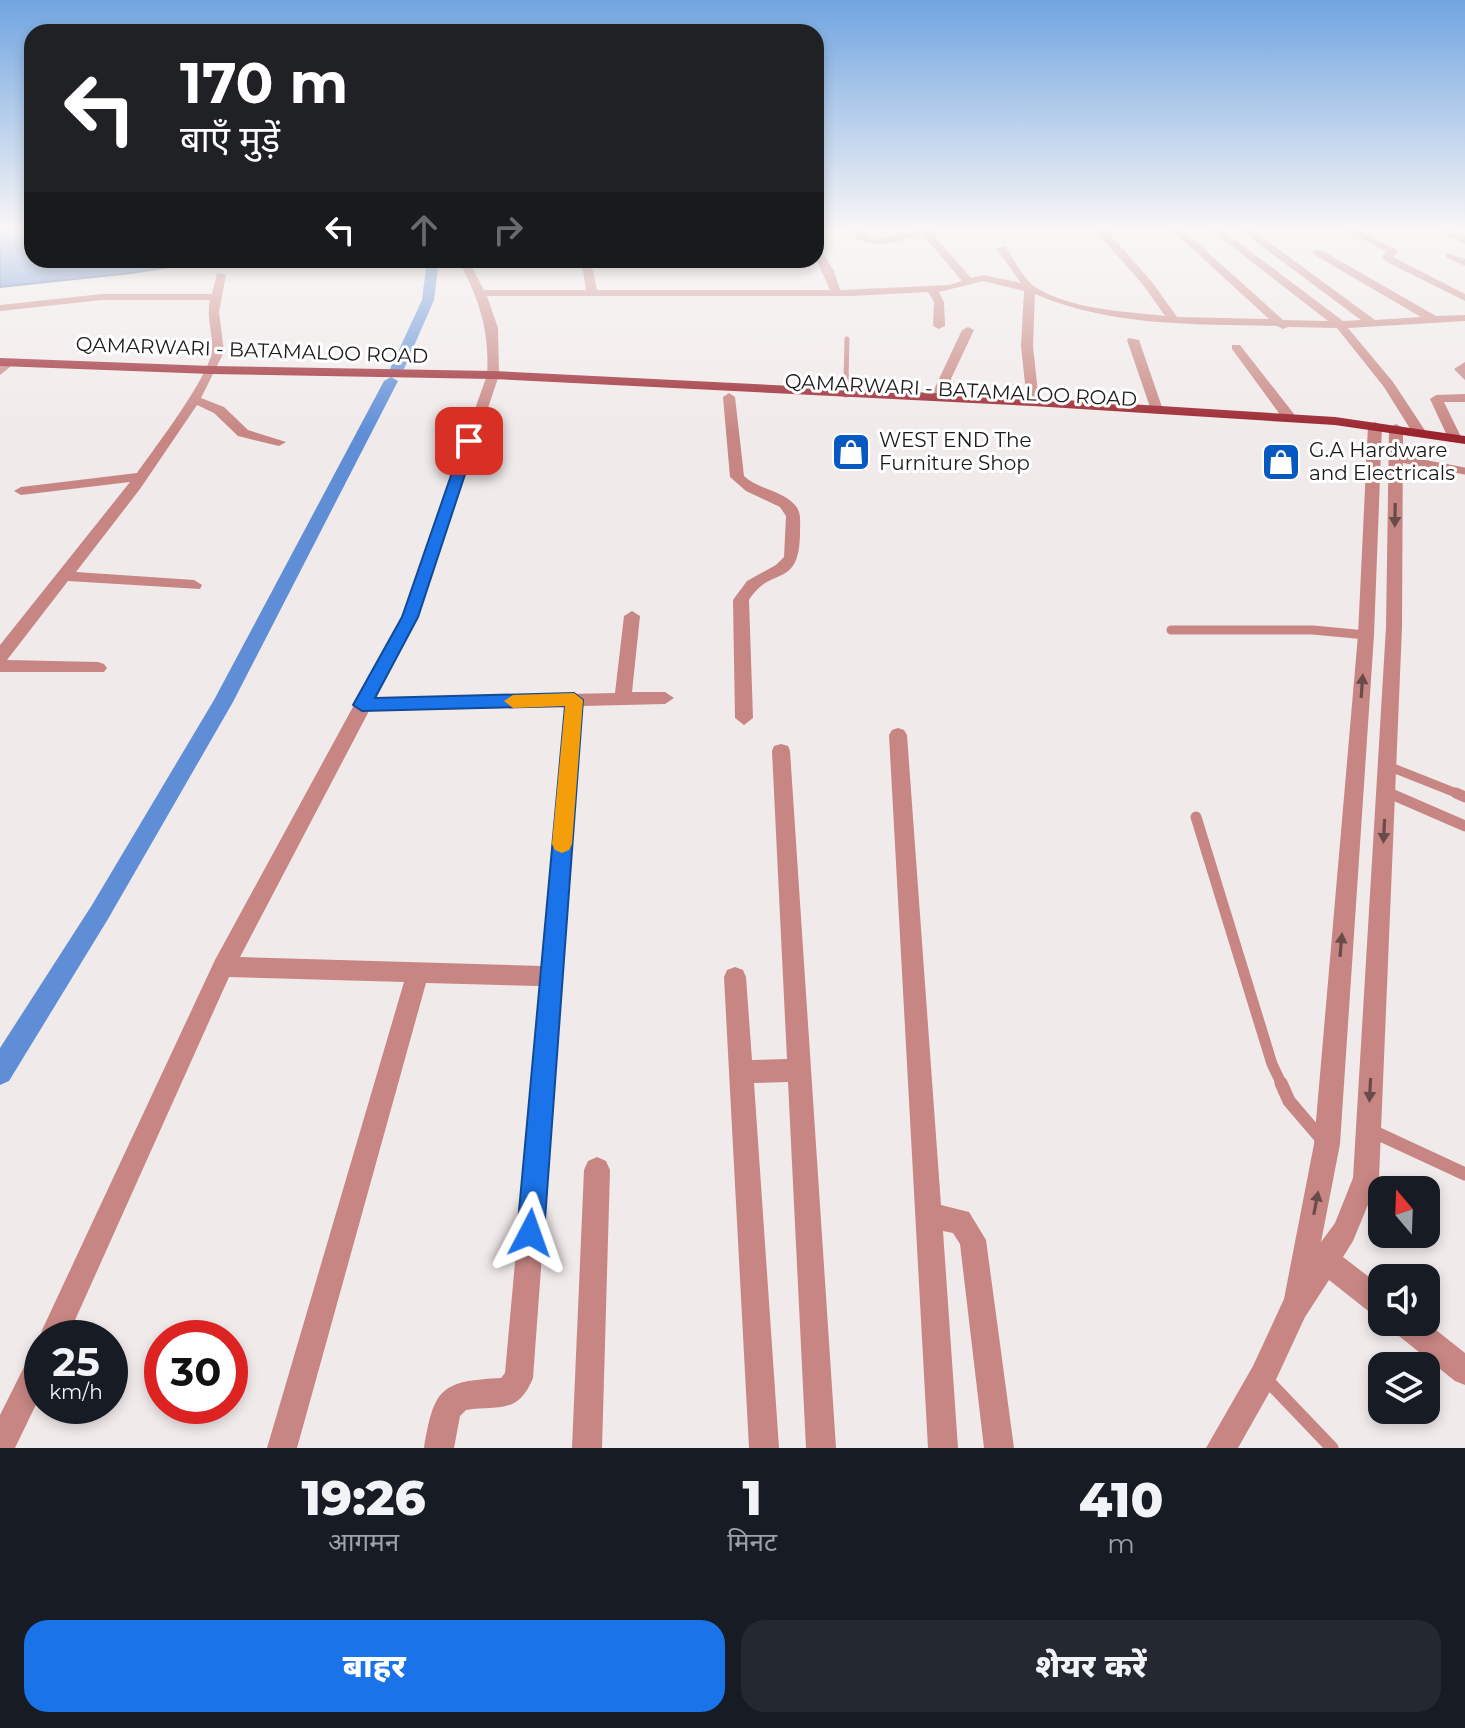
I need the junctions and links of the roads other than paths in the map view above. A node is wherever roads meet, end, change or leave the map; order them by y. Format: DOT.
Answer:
graph roads {
  1 [pos="215,297"];
  2 [pos="97,298"];
  3 [pos="484,298"];
  4 [pos="937,298"];
  5 [pos="1030,298"];
  6 [pos="1053,298"];
  7 [pos="1158,298"];
  8 [pos="1252,298"];
  9 [pos="1304,298"];
  10 [pos="1337,298"];
  11 [pos="1395,298"];
  12 [pos="0,308"];
  13 [pos="1465,318"];
  14 [pos="1174,320"];
  15 [pos="1434,320"];
  16 [pos="1372,323"];
  17 [pos="1340,325"];
  18 [pos="939,326"];
  19 [pos="1283,326"];
  20 [pos="968,330"];
  21 [pos="847,339"];
  22 [pos="1133,340"];
  23 [pos="1236,347"];
  24 [pos="3,365"];
  25 [pos="1465,366"];
  26 [pos="211,370"];
  27 [pos="1465,376"];
  28 [pos="492,380"];
  29 [pos="846,394"];
  30 [pos="729,397"];
  31 [pos="936,398"];
  32 [pos="1465,398"];
  33 [pos="194,400"];
  34 [pos="1033,402"];
  35 [pos="1157,410"];
  36 [pos="1289,417"];
  37 [pos="1374,430"];
  38 [pos="1419,432"];
  39 [pos="1396,441"];
  40 [pos="279,442"];
  41 [pos="1462,443"];
  42 [pos="1465,471"];
  43 [pos="141,477"];
  44 [pos="21,491"];
  45 [pos="65,576"];
  46 [pos="194,585"];
  47 [pos="632,616"];
  48 [pos="1171,630"];
  49 [pos="1366,635"];
  50 [pos="0,657"];
  51 [pos="0,666"];
  52 [pos="98,668"];
  53 [pos="665,698"];
  54 [pos="623,699"];
  55 [pos="574,700"];
  56 [pos="362,705"];
  57 [pos="744,718"];
  58 [pos="898,735"];
  59 [pos="781,751"];
  60 [pos="1388,766"];
  61 [pos="1386,792"];
  62 [pos="1465,797"];
  63 [pos="1196,817"];
  64 [pos="1465,826"];
  65 [pos="223,967"];
  66 [pos="417,974"];
  67 [pos="551,976"];
  68 [pos="735,977"];
  69 [pos="800,1070"];
  70 [pos="740,1072"];
  71 [pos="1369,1130"];
  72 [pos="1327,1144"];
  73 [pos="597,1170"];
  74 [pos="1465,1174"];
  75 [pos="927,1216"];
  76 [pos="1317,1253"];
  77 [pos="1368,1293"];
  78 [pos="61,1320"];
  79 [pos="1421,1336"];
  80 [pos="1465,1371"];
  81 [pos="1263,1376"];
  82 [pos="24,1398"];
  83 [pos="0,1447"];
  84 [pos="282,1448"];
  85 [pos="439,1448"];
  86 [pos="587,1448"];
  87 [pos="764,1448"];
  88 [pos="821,1448"];
  89 [pos="943,1448"];
  90 [pos="999,1448"];
  91 [pos="1221,1448"];
  92 [pos="1332,1448"];
  1 -- 26 [label="street"];
  2 -- 12 [label="street"];
  3 -- 28 [label="street"];
  4 -- 18 [label="street"];
  5 -- 34 [label="street"];
  6 -- 14 [label="street"];
  7 -- 14 [label="street"];
  8 -- 19 [label="street"];
  9 -- 17 [label="street"];
  10 -- 16 [label="street"];
  11 -- 15 [label="street"];
  13 -- 15 [label="street"];
  14 -- 19 [label="street"];
  15 -- 16 [label="street"];
  16 -- 17 [label="street"];
  17 -- 19 [label="street"];
  17 -- 38 [label="street"];
  20 -- 31 [label="street"];
  21 -- 29 [label="lane"];
  22 -- 35 [label="street"];
  23 -- 36 [label="street"];
  24 -- 26 [label="main road, QAMARWARI - BATAMALOO ROAD"];
  25 -- 27 [label="street"];
  26 -- 28 [label="main road, QAMARWARI - BATAMALOO ROAD"];
  26 -- 33 [label="street"];
  28 -- 29 [label="main road, QAMARWARI - BATAMALOO ROAD"];
  28 -- 30 [label="main road, QAMARWARI - BATAMALOO ROAD"];
  28 -- 56 [label="street"];
  29 -- 31 [label="main road, QAMARWARI - BATAMALOO ROAD"];
  30 -- 37 [label="main road, QAMARWARI - BATAMALOO ROAD"];
  30 -- 57 [label="street"];
  31 -- 34 [label="main road, QAMARWARI - BATAMALOO ROAD"];
  32 -- 41 [label="street"];
  33 -- 40 [label="street"];
  33 -- 43 [label="street"];
  34 -- 35 [label="main road, QAMARWARI - BATAMALOO ROAD"];
  35 -- 36 [label="main road, QAMARWARI - BATAMALOO ROAD"];
  36 -- 37 [label="main road, QAMARWARI - BATAMALOO ROAD"];
  37 -- 39 [label="main road, QAMARWARI - BATAMALOO ROAD"];
  37 -- 49 [label="street"];
  38 -- 39 [label="main road, QAMARWARI - BATAMALOO ROAD"];
  38 -- 41 [label="main road, QAMARWARI - BATAMALOO ROAD"];
  39 -- 41 [label="main road, QAMARWARI - BATAMALOO ROAD"];
  39 -- 42 [label="lane"];
  39 -- 60 [label="street, one-way"];
  43 -- 44 [label="street"];
  43 -- 45 [label="street"];
  45 -- 46 [label="street"];
  45 -- 50 [label="street"];
  47 -- 54 [label="street"];
  48 -- 49 [label="lane"];
  72 -- 49 [label="street, one-way"];
  51 -- 52 [label="street"];
  53 -- 54 [label="street"];
  54 -- 55 [label="street"];
  55 -- 56 [label="street"];
  55 -- 67 [label="street"];
  56 -- 65 [label="street"];
  58 -- 75 [label="street"];
  59 -- 69 [label="street"];
  60 -- 61 [label="street"];
  60 -- 62 [label="lane"];
  61 -- 64 [label="lane"];
  61 -- 71 [label="street, one-way"];
  63 -- 72 [label="lane"];
  65 -- 66 [label="street"];
  65 -- 78 [label="street"];
  66 -- 67 [label="street"];
  66 -- 84 [label="street"];
  67 -- 85 [label="street"];
  68 -- 70 [label="street"];
  69 -- 70 [label="street"];
  69 -- 88 [label="street"];
  70 -- 87 [label="street"];
  71 -- 74 [label="lane"];
  71 -- 76 [label="street"];
  76 -- 72 [label="street, one-way"];
  73 -- 86 [label="street"];
  75 -- 89 [label="street"];
  75 -- 90 [label="street"];
  76 -- 77 [label="street"];
  76 -- 81 [label="street"];
  79 -- 80 [label="street"];
  81 -- 91 [label="street"];
  81 -- 92 [label="lane"];
  82 -- 83 [label="street"];
}
